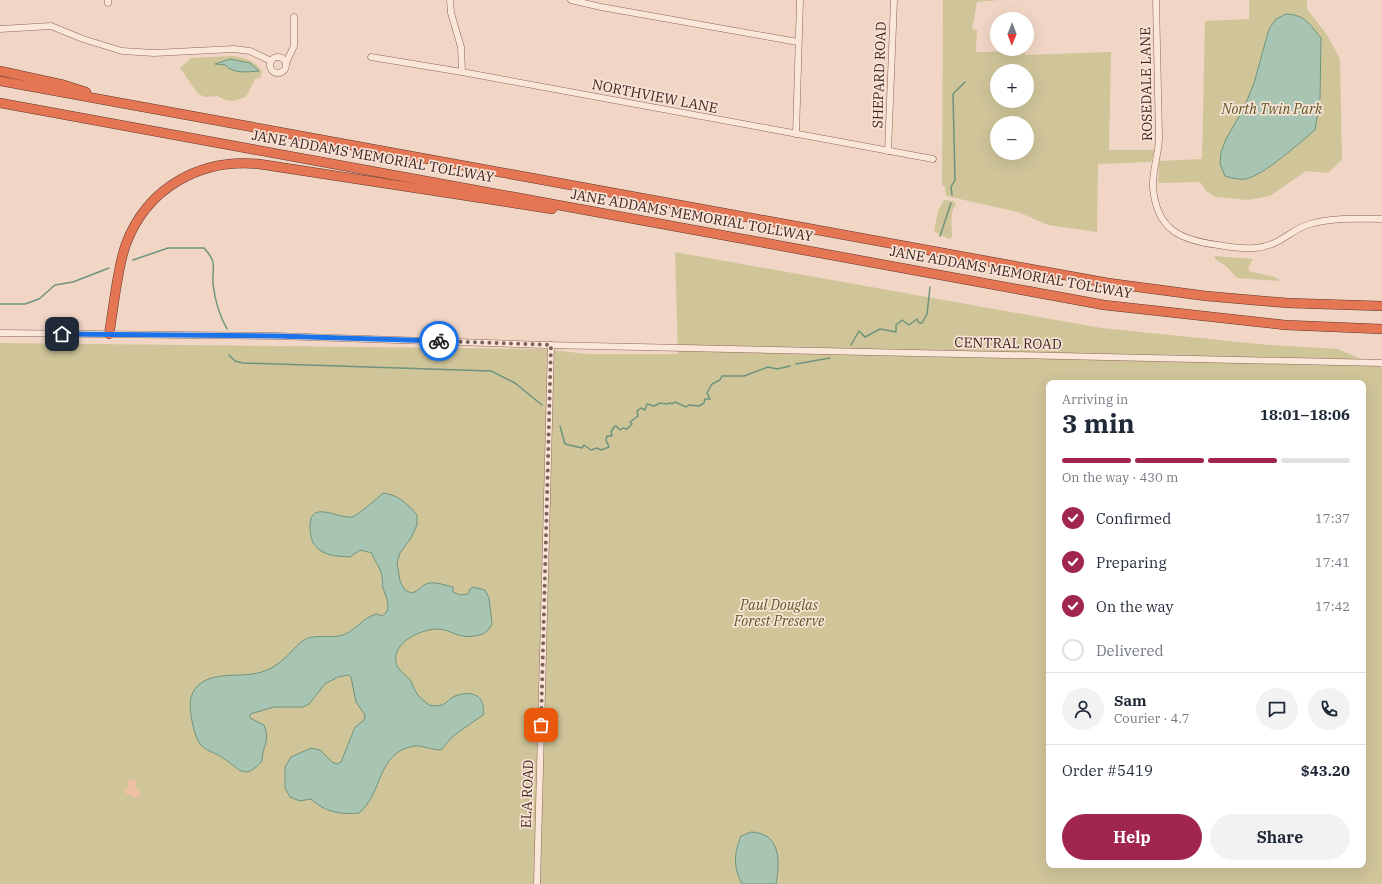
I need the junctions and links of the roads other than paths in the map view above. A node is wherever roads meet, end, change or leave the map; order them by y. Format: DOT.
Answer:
graph roads {
  1 [pos="450,0"];
  2 [pos="572,0"];
  3 [pos="800,0"];
  4 [pos="894,0"];
  5 [pos="1156,0"];
  6 [pos="294,17"];
  7 [pos="0,29"];
  8 [pos="798,42"];
  9 [pos="371,57"];
  10 [pos="271,61"];
  11 [pos="286,63"];
  12 [pos="0,72"];
  13 [pos="462,72"];
  14 [pos="0,81"];
  15 [pos="0,103"];
  16 [pos="124,104"];
  17 [pos="796,134"];
  18 [pos="888,151"];
  19 [pos="933,159"];
  20 [pos="1382,219"];
  21 [pos="643,220"];
  22 [pos="1382,306"];
  23 [pos="1382,329"];
  24 [pos="0,333"];
  25 [pos="109,334"];
  26 [pos="551,345"];
  27 [pos="1382,363"];
  28 [pos="536,884"];
  1 -- 13 [label="street"];
  2 -- 8 [label="street"];
  3 -- 8 [label="street"];
  4 -- 18 [label="street, SHEPARD ROAD"];
  5 -- 20 [label="street, ROSEDALE LANE"];
  6 -- 11 [label="street"];
  7 -- 10 [label="street"];
  8 -- 17 [label="street"];
  9 -- 13 [label="street, NORTHVIEW LANE"];
  10 -- 11 [label="street"];
  10 -- 11 [label="street"];
  12 -- 16 [label="highway"];
  13 -- 17 [label="street, NORTHVIEW LANE"];
  14 -- 16 [label="highway, JANE ADDAMS MEMORIAL TOLLWAY"];
  15 -- 21 [label="highway, JANE ADDAMS MEMORIAL TOLLWAY"];
  16 -- 22 [label="highway, JANE ADDAMS MEMORIAL TOLLWAY"];
  17 -- 18 [label="street, NORTHVIEW LANE"];
  18 -- 19 [label="street, NORTHVIEW LANE"];
  21 -- 23 [label="highway, JANE ADDAMS MEMORIAL TOLLWAY"];
  21 -- 25 [label="highway"];
  24 -- 25 [label="street, CENTRAL ROAD"];
  25 -- 26 [label="street, CENTRAL ROAD"];
  26 -- 27 [label="street, CENTRAL ROAD"];
  26 -- 28 [label="street, ELA ROAD"];
}
